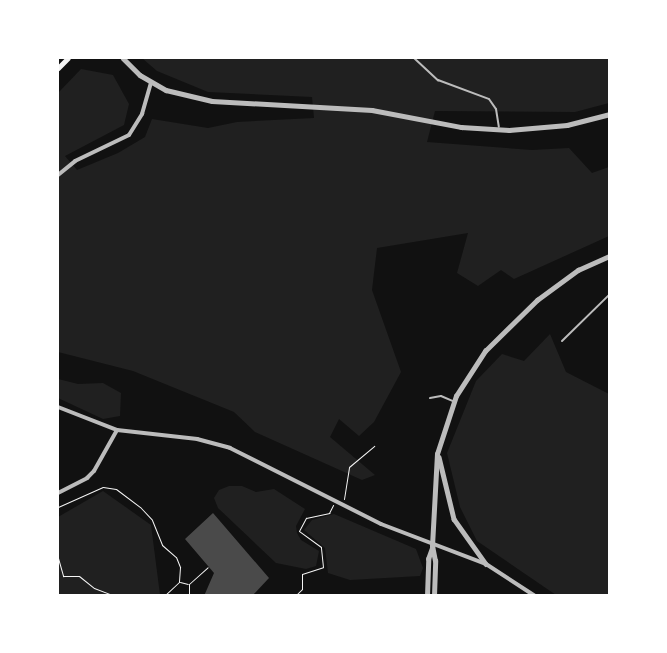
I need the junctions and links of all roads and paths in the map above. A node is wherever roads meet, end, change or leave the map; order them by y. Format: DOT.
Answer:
graph roads {
  1 [pos="68,58"];
  2 [pos="123,58"];
  3 [pos="414,58"];
  4 [pos="58,68"];
  5 [pos="151,82"];
  6 [pos="610,114"];
  7 [pos="499,130"];
  8 [pos="58,175"];
  9 [pos="610,256"];
  10 [pos="610,294"];
  11 [pos="562,341"];
  12 [pos="430,398"];
  13 [pos="453,401"];
  14 [pos="58,407"];
  15 [pos="118,430"];
  16 [pos="374,446"];
  17 [pos="437,454"];
  18 [pos="58,493"];
  19 [pos="334,502"];
  20 [pos="58,507"];
  21 [pos="432,546"];
  22 [pos="58,558"];
  23 [pos="486,564"];
  24 [pos="208,567"];
  25 [pos="179,582"];
  26 [pos="189,584"];
  27 [pos="297,595"];
  28 [pos="116,596"];
  29 [pos="164,596"];
  30 [pos="189,596"];
  31 [pos="285,596"];
  32 [pos="427,596"];
  33 [pos="434,596"];
  34 [pos="535,596"];
  1 -- 4 [label="main road"];
  2 -- 5 [label="street"];
  3 -- 7 [label="lane"];
  5 -- 7 [label="street"];
  5 -- 8 [label="street"];
  6 -- 7 [label="street"];
  9 -- 13 [label="street"];
  10 -- 11 [label="lane"];
  12 -- 13 [label="lane"];
  13 -- 17 [label="street"];
  14 -- 15 [label="street"];
  15 -- 18 [label="street"];
  15 -- 19 [label="street"];
  16 -- 19 [label="path"];
  17 -- 21 [label="street"];
  17 -- 23 [label="street"];
  19 -- 21 [label="street"];
  19 -- 27 [label="path"];
  20 -- 25 [label="path"];
  21 -- 23 [label="street"];
  21 -- 32 [label="street"];
  21 -- 33 [label="street"];
  22 -- 28 [label="path"];
  23 -- 34 [label="street"];
  24 -- 26 [label="path"];
  25 -- 26 [label="path"];
  25 -- 29 [label="path"];
  26 -- 30 [label="path"];
  27 -- 31 [label="path"];
}
